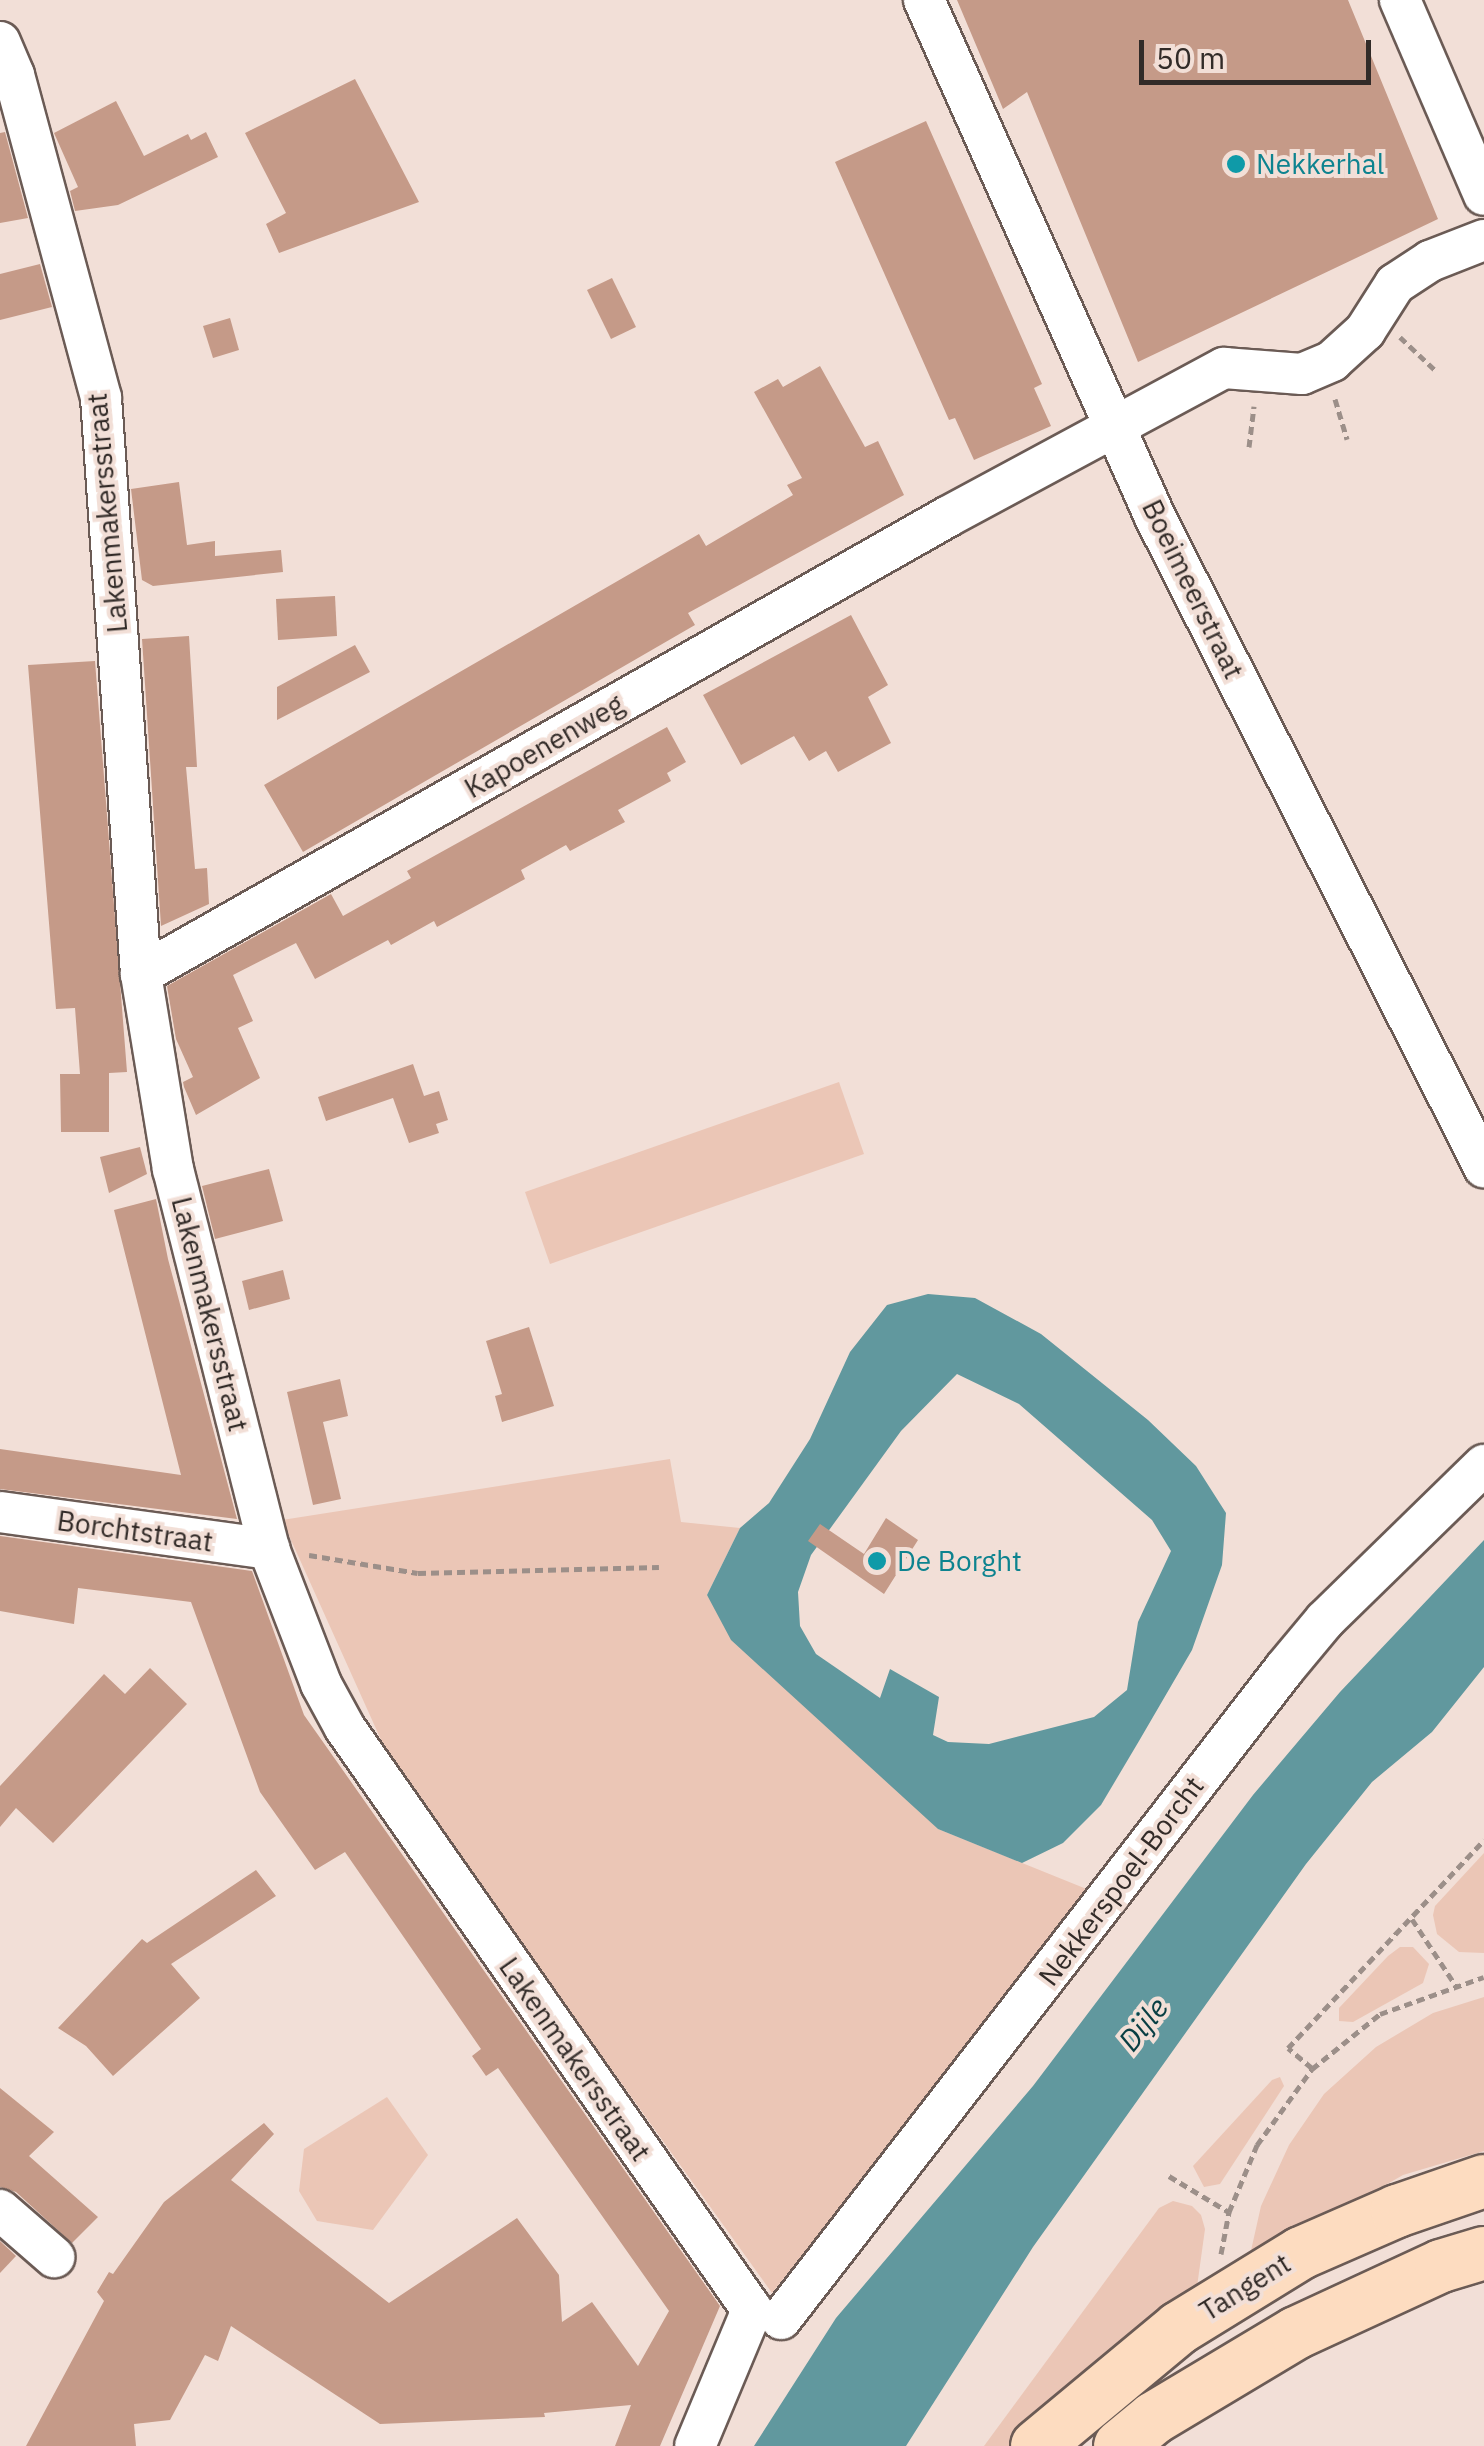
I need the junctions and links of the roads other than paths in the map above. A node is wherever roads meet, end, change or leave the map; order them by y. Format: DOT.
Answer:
graph roads {
  1 [pos="924,0"];
  2 [pos="1400,0"];
  3 [pos="0,42"];
  4 [pos="1484,195"];
  5 [pos="1484,240"];
  6 [pos="1114,429"];
  7 [pos="141,974"];
  8 [pos="1484,1167"];
  9 [pos="1484,1465"];
  10 [pos="0,1512"];
  11 [pos="269,1549"];
  12 [pos="1484,2181"];
  13 [pos="0,2210"];
  14 [pos="1484,2253"];
  15 [pos="54,2257"];
  16 [pos="781,2319"];
  17 [pos="695,2446"];
  18 [pos="1037,2446"];
  19 [pos="1120,2446"];
  1 -- 6 [label="street, Boeimeerstraat"];
  2 -- 4 [label="street"];
  3 -- 7 [label="street, Lakenmakersstraat"];
  5 -- 6 [label="street, Kapoenenweg"];
  6 -- 7 [label="street, Kapoenenweg"];
  6 -- 8 [label="street, Boeimeerstraat"];
  7 -- 11 [label="street, Lakenmakersstraat"];
  9 -- 16 [label="street, Nekkerspoel-Borcht"];
  10 -- 11 [label="street, Borchtstraat"];
  11 -- 17 [label="street, Lakenmakersstraat"];
  12 -- 18 [label="main road, Tangent"];
  13 -- 15 [label="street"];
  14 -- 19 [label="main road"];
}
